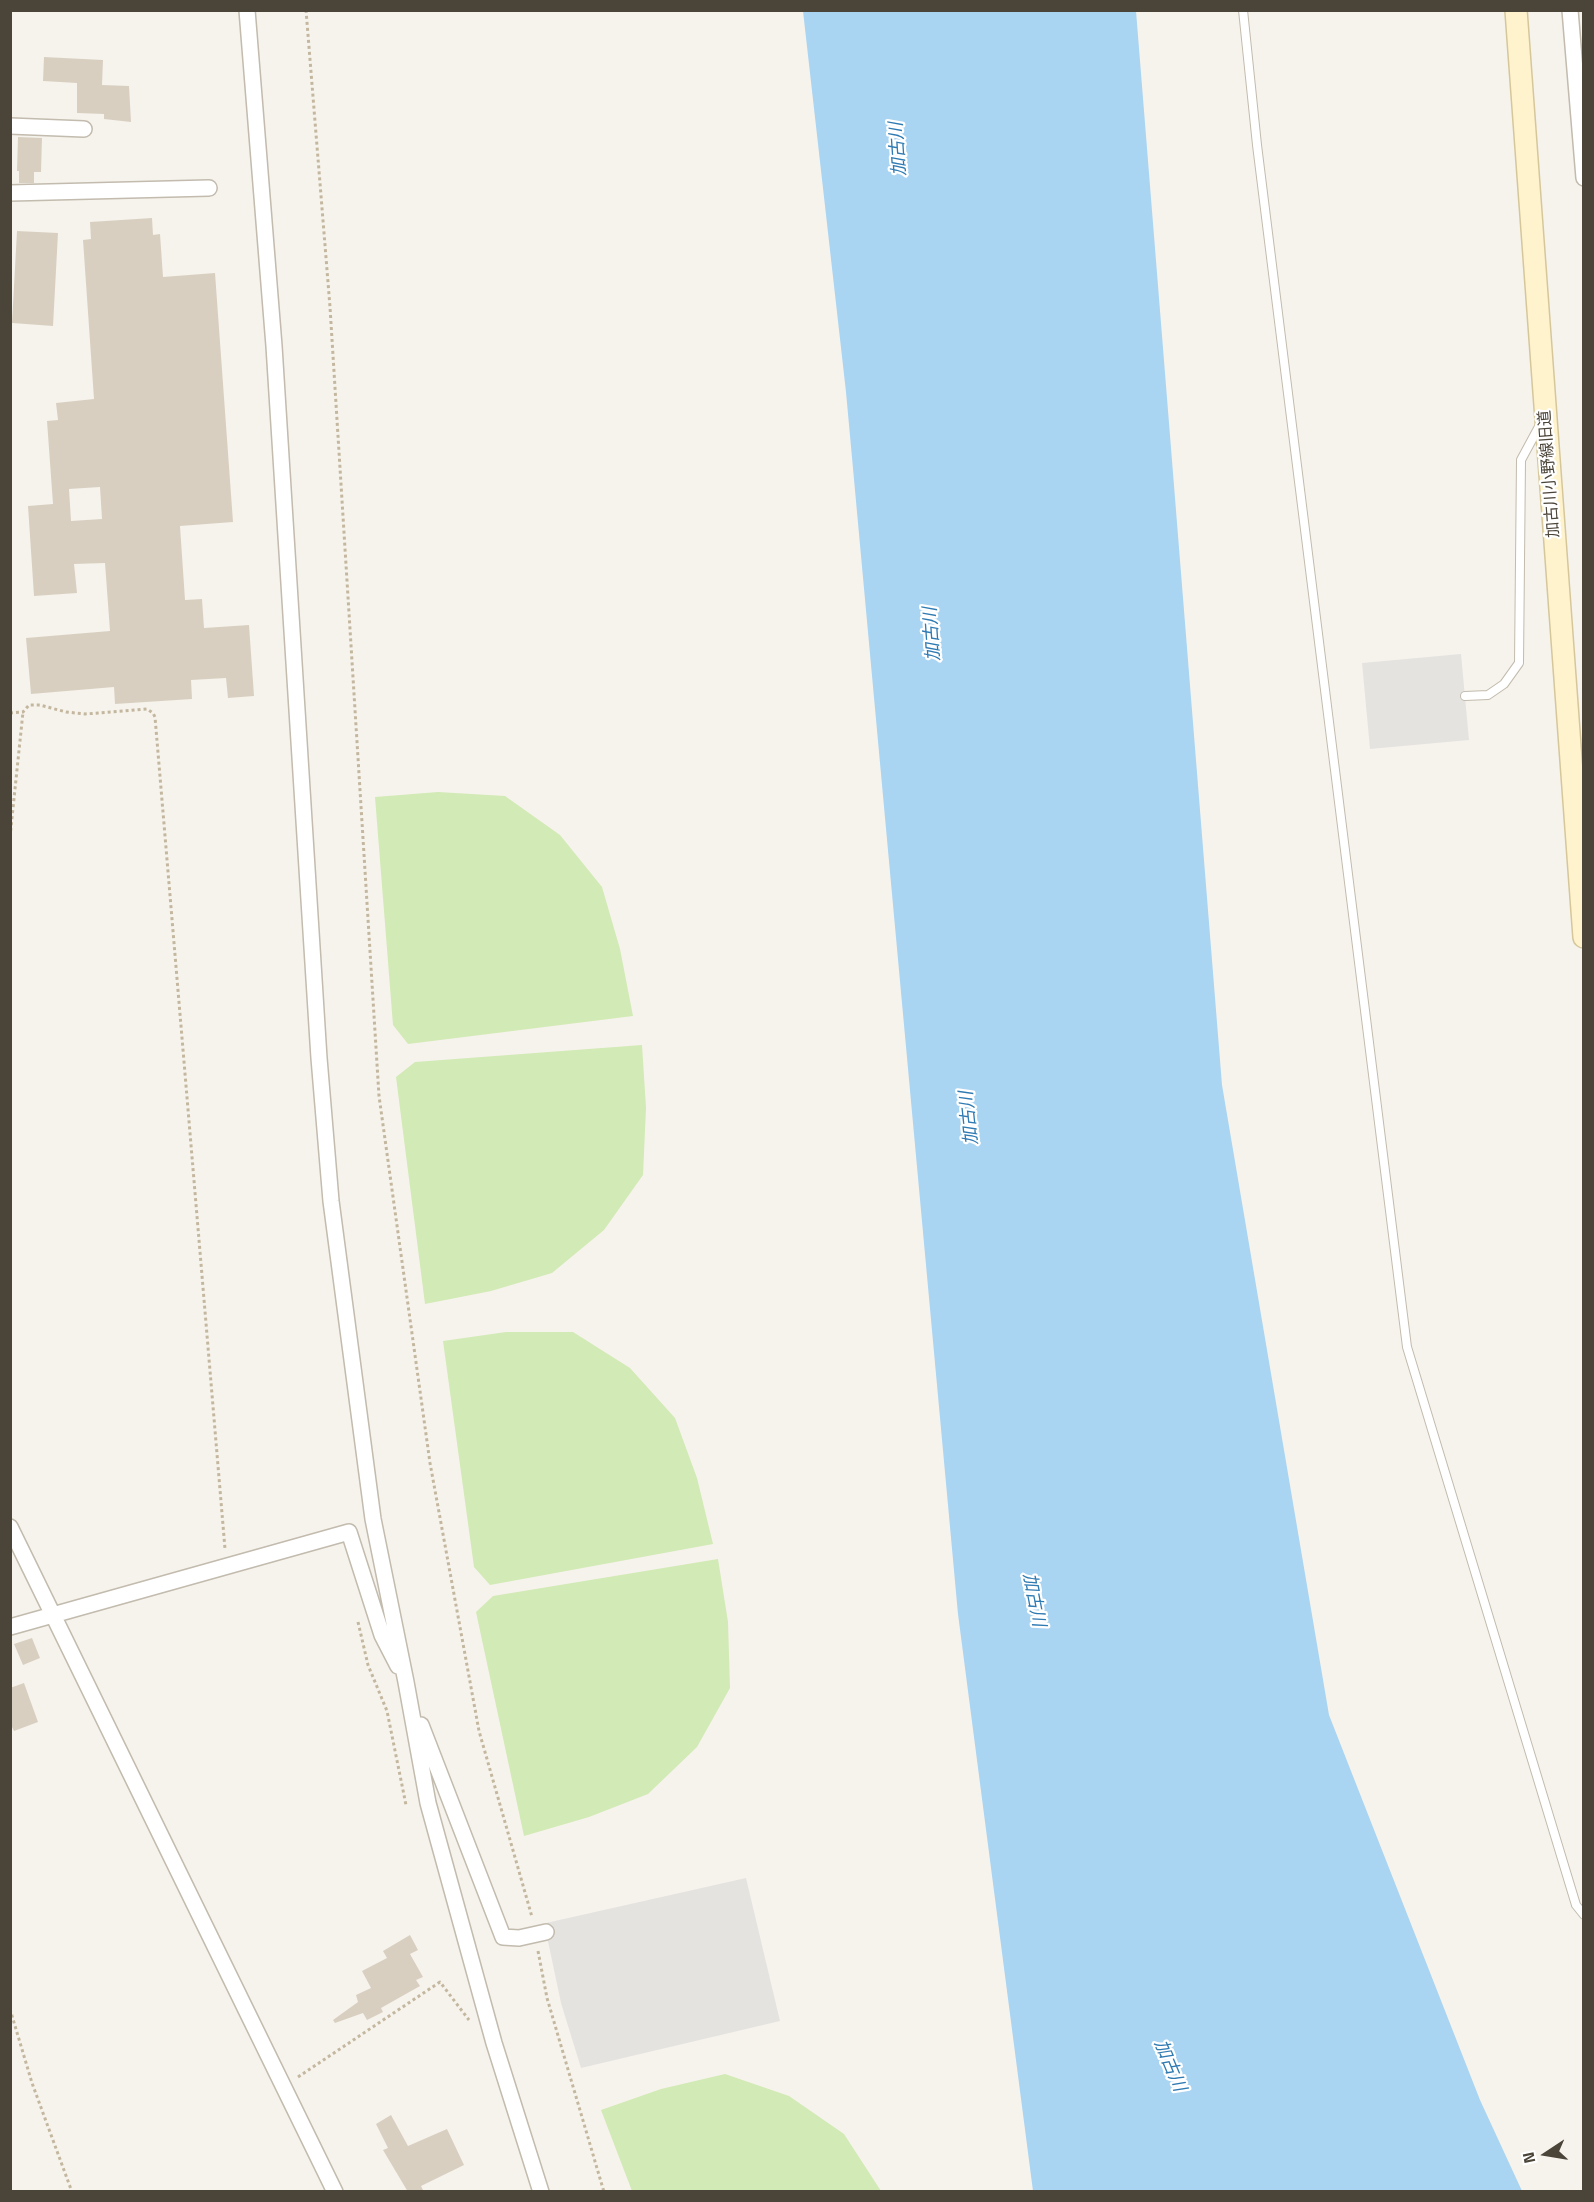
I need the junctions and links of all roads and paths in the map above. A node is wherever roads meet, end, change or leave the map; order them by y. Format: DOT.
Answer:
graph roads {
  1 [pos="247,10"];
  2 [pos="306,10"];
  3 [pos="1243,10"];
  4 [pos="1516,10"];
  5 [pos="1570,10"];
  6 [pos="10,126"];
  7 [pos="84,129"];
  8 [pos="1582,149"];
  9 [pos="1584,177"];
  10 [pos="209,188"];
  11 [pos="10,193"];
  12 [pos="1546,413"];
  13 [pos="1465,696"];
  14 [pos="23,712"];
  15 [pos="10,713"];
  16 [pos="10,837"];
  17 [pos="1584,937"];
  18 [pos="10,1527"];
  19 [pos="227,1567"];
  20 [pos="52,1614"];
  21 [pos="358,1619"];
  22 [pos="10,1627"];
  23 [pos="406,1682"];
  24 [pos="406,1805"];
  25 [pos="1584,1915"];
  26 [pos="540,1934"];
  27 [pos="10,2009"];
  28 [pos="471,2021"];
  29 [pos="284,2087"];
  30 [pos="72,2192"];
  31 [pos="335,2192"];
  32 [pos="541,2192"];
  33 [pos="604,2192"];
  1 -- 23 [label="street"];
  2 -- 26 [label="path"];
  3 -- 25 [label="lane"];
  4 -- 12 [label="street, 加古川小野線旧道"];
  5 -- 8 [label="street"];
  6 -- 7 [label="street"];
  8 -- 9 [label="street"];
  10 -- 11 [label="street"];
  12 -- 13 [label="lane"];
  12 -- 17 [label="street, 加古川小野線旧道"];
  14 -- 15 [label="path"];
  14 -- 16 [label="path"];
  14 -- 19 [label="path"];
  18 -- 20 [label="street"];
  19 -- 20 [label="street"];
  19 -- 23 [label="street"];
  20 -- 22 [label="street"];
  20 -- 29 [label="street"];
  21 -- 24 [label="path"];
  23 -- 26 [label="street"];
  23 -- 32 [label="street"];
  26 -- 33 [label="path"];
  27 -- 30 [label="path"];
  28 -- 29 [label="path"];
  29 -- 31 [label="street"];
}
